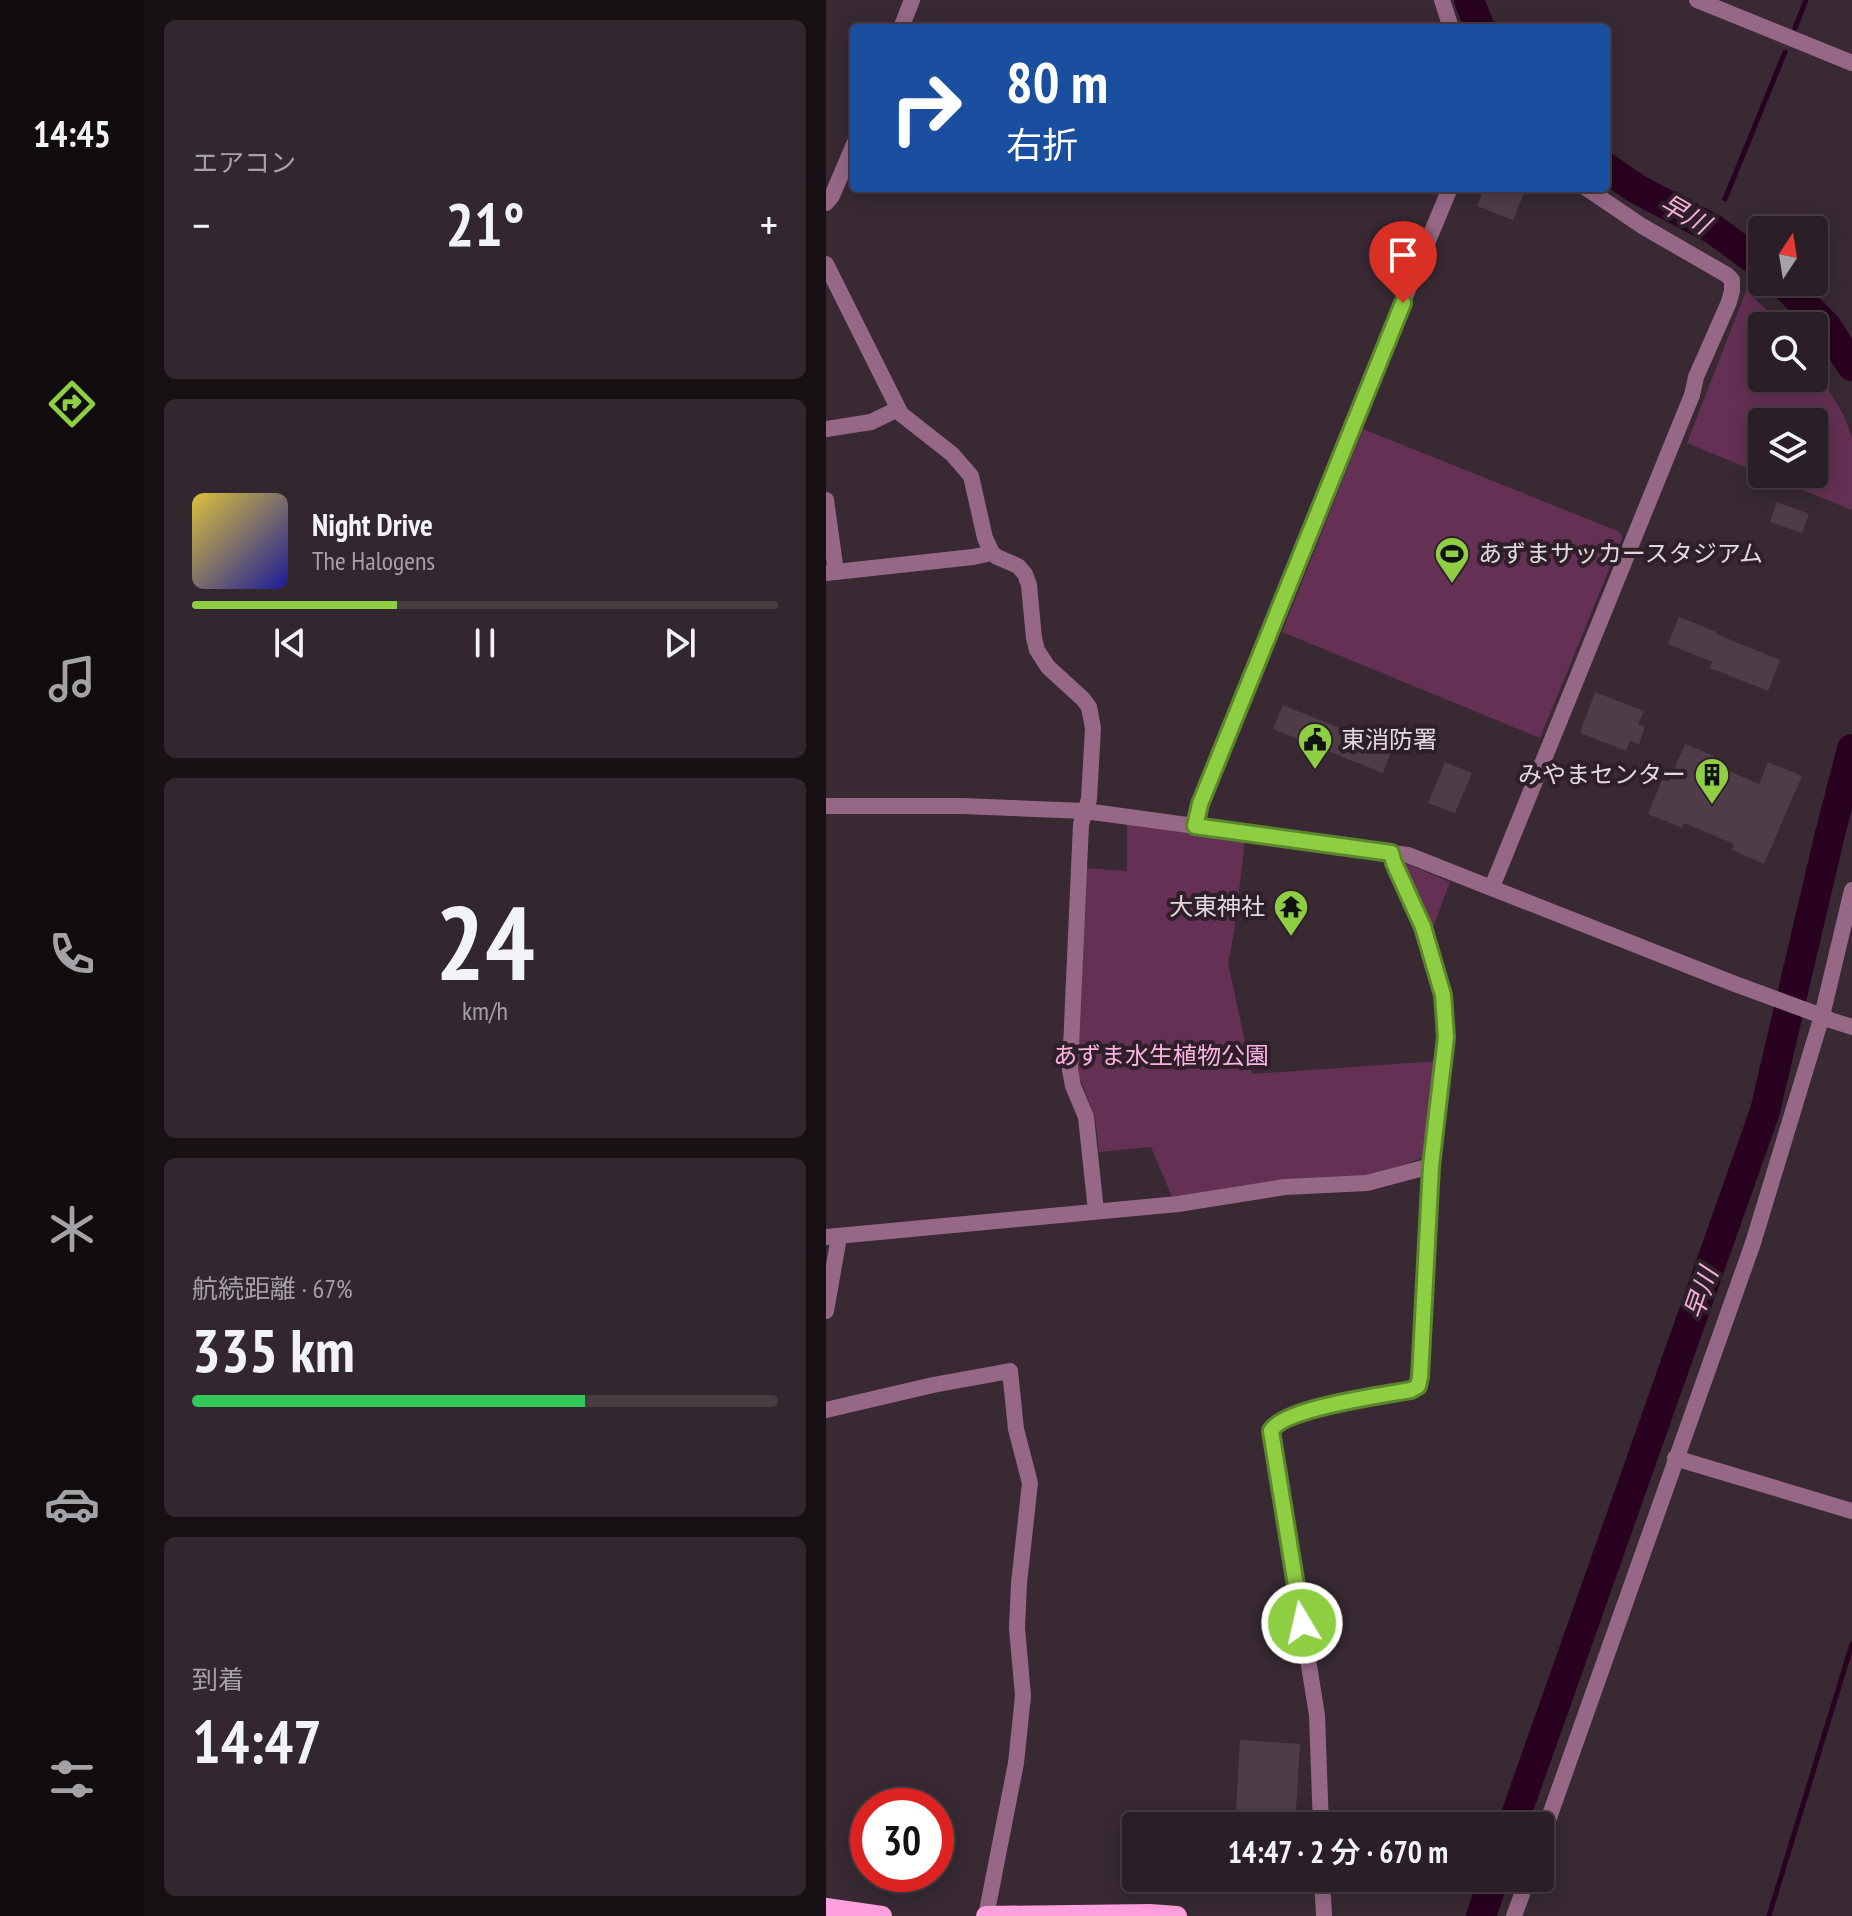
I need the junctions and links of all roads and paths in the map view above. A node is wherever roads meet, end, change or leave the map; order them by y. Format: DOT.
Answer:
graph roads {
  1 [pos="912,0"];
  2 [pos="1442,0"];
  3 [pos="1697,0"];
  4 [pos="903,24"];
  5 [pos="1450,24"];
  6 [pos="1852,63"];
  7 [pos="850,153"];
  8 [pos="1448,192"];
  9 [pos="1592,192"];
  10 [pos="826,203"];
  11 [pos="826,264"];
  12 [pos="898,409"];
  13 [pos="826,429"];
  14 [pos="826,500"];
  15 [pos="992,553"];
  16 [pos="831,573"];
  17 [pos="826,806"];
  18 [pos="1085,811"];
  19 [pos="1195,826"];
  20 [pos="1391,853"];
  21 [pos="1492,887"];
  22 [pos="1852,890"];
  23 [pos="1818,1014"];
  24 [pos="1852,1027"];
  25 [pos="1431,1166"];
  26 [pos="1096,1211"];
  27 [pos="832,1237"];
  28 [pos="826,1311"];
  29 [pos="826,1410"];
  30 [pos="1675,1458"];
  31 [pos="1852,1511"];
  32 [pos="1320,1812"];
  33 [pos="1551,1812"];
  34 [pos="1323,1892"];
  35 [pos="1523,1892"];
  36 [pos="826,1908"];
  37 [pos="882,1916"];
  38 [pos="986,1916"];
  39 [pos="1177,1916"];
  40 [pos="1324,1916"];
  41 [pos="1514,1916"];
  1 -- 4 [label="street"];
  2 -- 5 [label="street"];
  3 -- 6 [label="street"];
  7 -- 10 [label="street"];
  8 -- 19 [label="street"];
  9 -- 21 [label="street"];
  11 -- 12 [label="street"];
  12 -- 13 [label="street"];
  12 -- 15 [label="street"];
  14 -- 16 [label="street"];
  15 -- 16 [label="street"];
  15 -- 18 [label="street"];
  17 -- 18 [label="street"];
  18 -- 19 [label="street"];
  18 -- 26 [label="street"];
  19 -- 20 [label="street"];
  20 -- 21 [label="street"];
  20 -- 25 [label="street"];
  21 -- 23 [label="street"];
  22 -- 23 [label="street"];
  23 -- 24 [label="street"];
  23 -- 30 [label="street"];
  25 -- 26 [label="street"];
  25 -- 32 [label="street"];
  26 -- 27 [label="street"];
  27 -- 28 [label="street"];
  29 -- 38 [label="street"];
  30 -- 31 [label="street"];
  30 -- 33 [label="street"];
  34 -- 40 [label="street"];
  35 -- 41 [label="street"];
  36 -- 37 [label="main road"];
  38 -- 39 [label="main road"];
}
